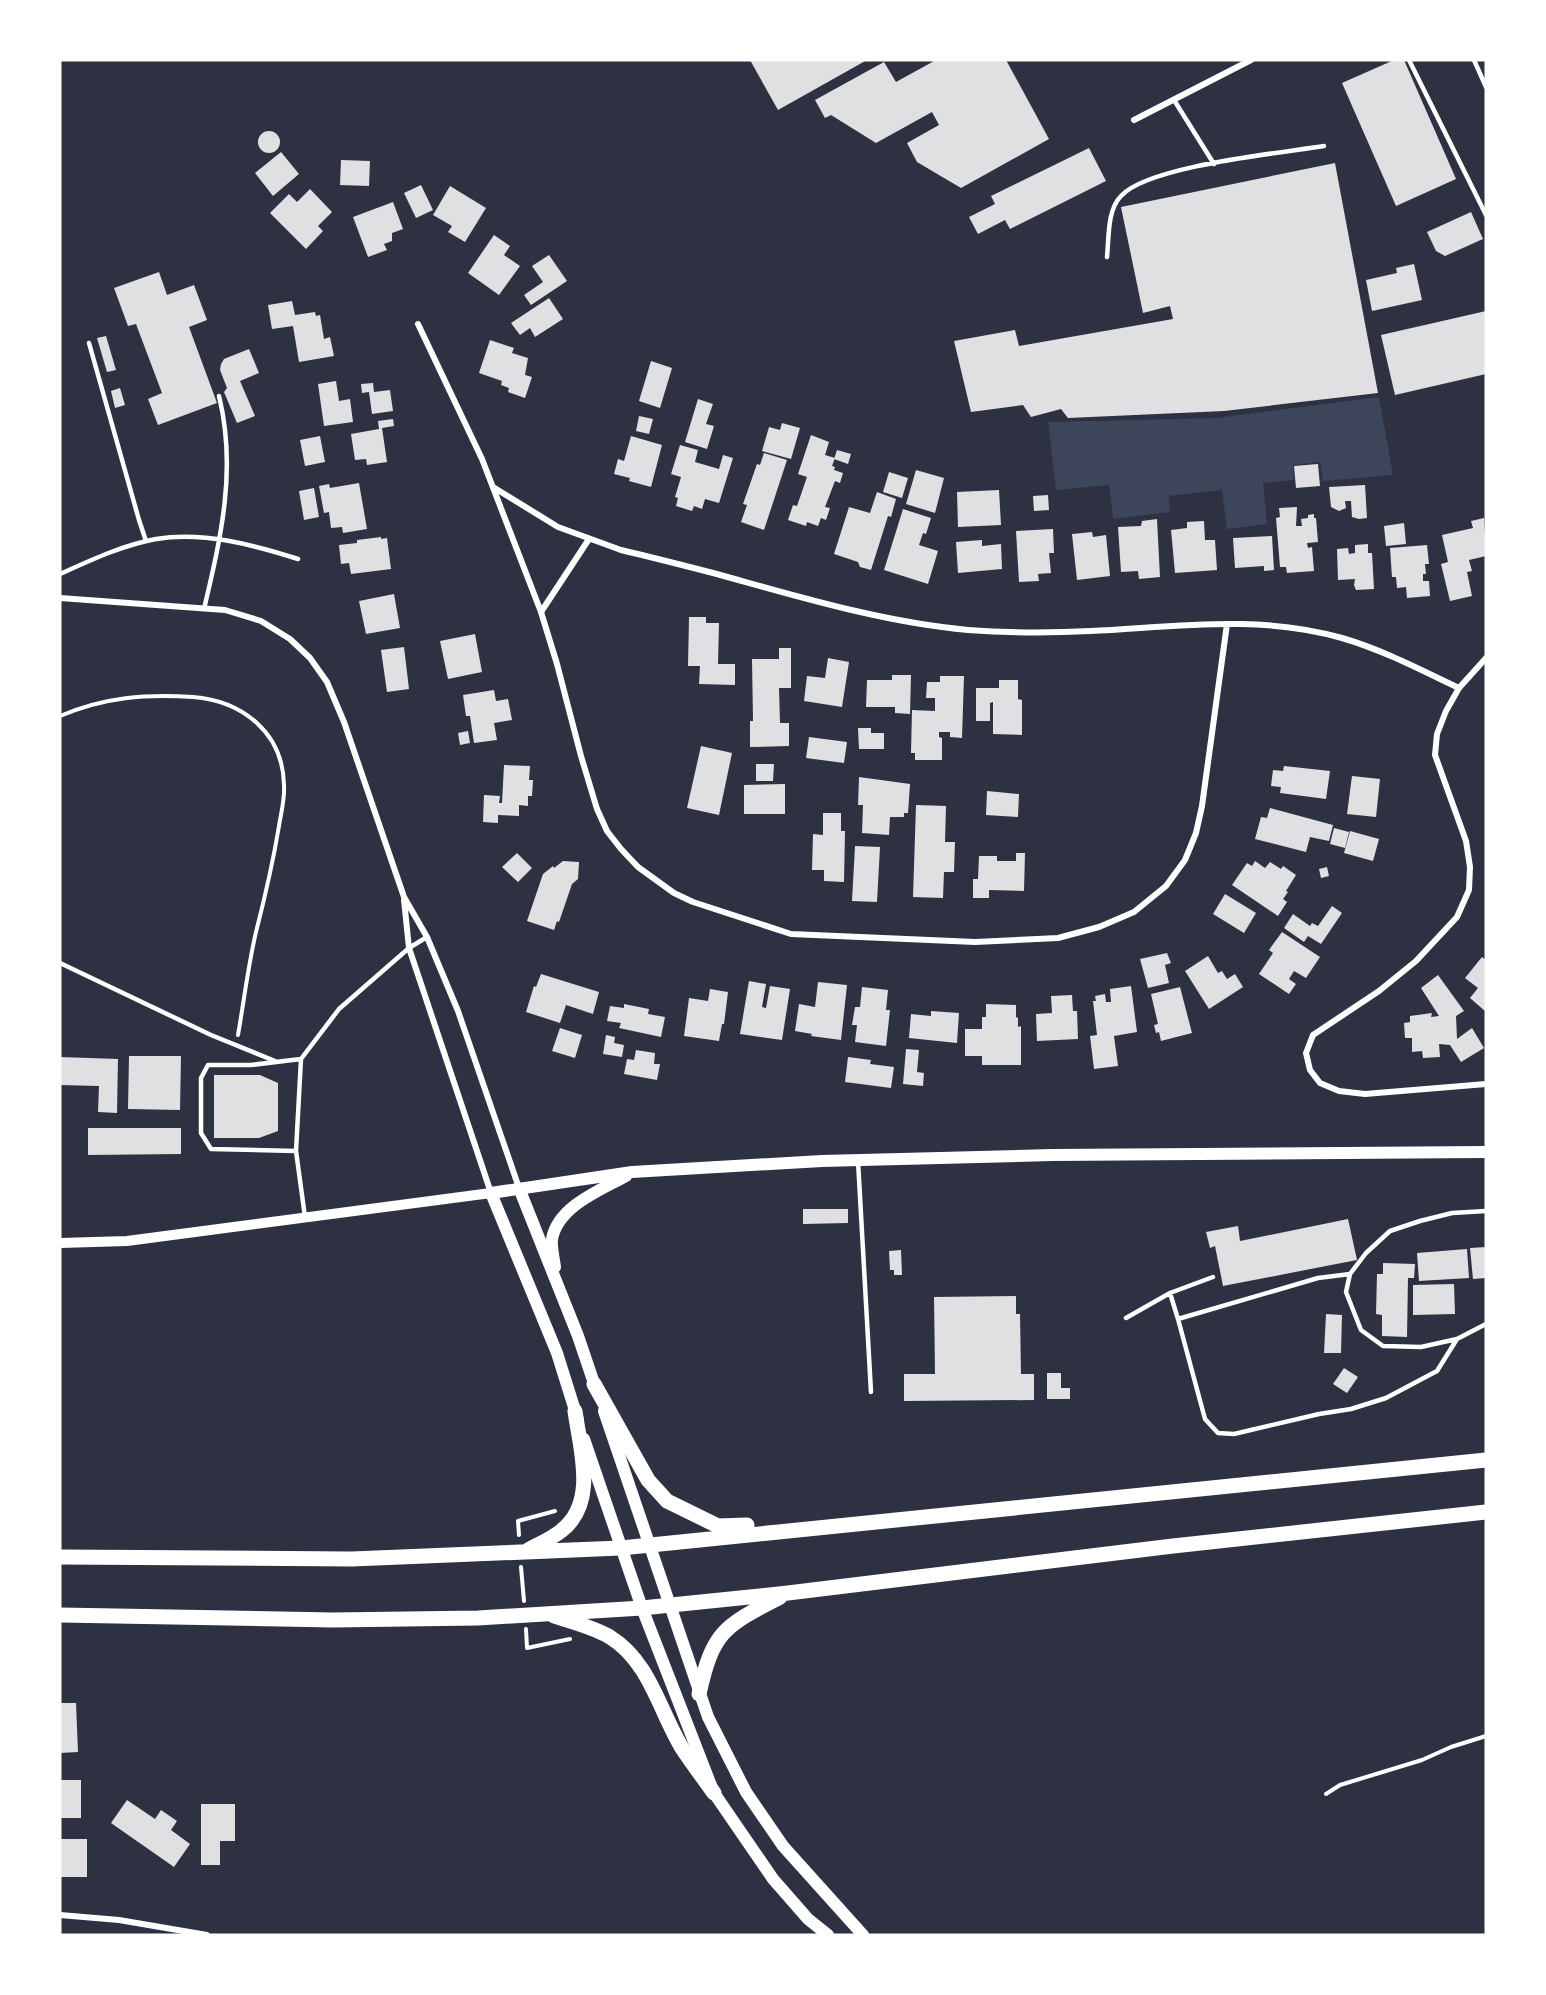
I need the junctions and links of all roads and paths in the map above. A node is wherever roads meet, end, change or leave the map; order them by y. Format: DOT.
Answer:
graph roads {
  1 [pos="1251,60"];
  2 [pos="1409,60"];
  3 [pos="1474,60"];
  4 [pos="1486,87"];
  5 [pos="1174,100"];
  6 [pos="1134,120"];
  7 [pos="1324,146"];
  8 [pos="1214,164"];
  9 [pos="1486,215"];
  10 [pos="1107,257"];
  11 [pos="418,324"];
  12 [pos="89,343"];
  13 [pos="219,396"];
  14 [pos="493,487"];
  15 [pos="220,540"];
  16 [pos="589,540"];
  17 [pos="146,541"];
  18 [pos="298,559"];
  19 [pos="60,574"];
  20 [pos="60,598"];
  21 [pos="204,609"];
  22 [pos="541,612"];
  23 [pos="1227,624"];
  24 [pos="1486,658"];
  25 [pos="1459,688"];
  26 [pos="60,716"];
  27 [pos="404,897"];
  28 [pos="427,937"];
  29 [pos="409,948"];
  30 [pos="60,963"];
  31 [pos="237,1045"];
  32 [pos="301,1059"];
  33 [pos="278,1062"];
  34 [pos="1486,1084"];
  35 [pos="296,1151"];
  36 [pos="1486,1152"];
  37 [pos="858,1160"];
  38 [pos="632,1172"];
  39 [pos="519,1188"];
  40 [pos="490,1193"];
  41 [pos="1486,1211"];
  42 [pos="305,1217"];
  43 [pos="60,1243"];
  44 [pos="1350,1274"];
  45 [pos="1213,1276"];
  46 [pos="559,1291"];
  47 [pos="1170,1293"];
  48 [pos="1126,1318"];
  49 [pos="1178,1319"];
  50 [pos="1486,1324"];
  51 [pos="1457,1339"];
  52 [pos="594,1384"];
  53 [pos="871,1392"];
  54 [pos="575,1411"];
  55 [pos="1486,1460"];
  56 [pos="581,1502"];
  57 [pos="1486,1512"];
  58 [pos="854,1523"];
  59 [pos="650,1545"];
  60 [pos="621,1548"];
  61 [pos="522,1550"];
  62 [pos="60,1557"];
  63 [pos="788,1593"];
  64 [pos="524,1602"];
  65 [pos="671,1604"];
  66 [pos="642,1608"];
  67 [pos="543,1613"];
  68 [pos="60,1615"];
  69 [pos="526,1625"];
  70 [pos="575,1639"];
  71 [pos="699,1694"];
  72 [pos="1486,1736"];
  73 [pos="714,1793"];
  74 [pos="1326,1794"];
  75 [pos="60,1915"];
  76 [pos="207,1935"];
  77 [pos="828,1935"];
  78 [pos="862,1935"];
  1 -- 5 [label="street"];
  2 -- 9 [label="lane"];
  3 -- 4 [label="lane"];
  5 -- 6 [label="street"];
  5 -- 8 [label="lane"];
  7 -- 8 [label="lane"];
  8 -- 10 [label="lane"];
  11 -- 14 [label="street"];
  12 -- 17 [label="lane"];
  13 -- 15 [label="lane"];
  14 -- 16 [label="street"];
  14 -- 22 [label="street"];
  15 -- 17 [label="lane"];
  15 -- 18 [label="lane"];
  15 -- 21 [label="lane"];
  16 -- 22 [label="street"];
  16 -- 23 [label="street"];
  17 -- 19 [label="lane"];
  20 -- 21 [label="street"];
  21 -- 27 [label="street"];
  22 -- 23 [label="street"];
  23 -- 25 [label="street"];
  24 -- 25 [label="street"];
  25 -- 34 [label="street"];
  26 -- 31 [label="path"];
  27 -- 28 [label="street"];
  27 -- 29 [label="street"];
  28 -- 29 [label="lane"];
  28 -- 39 [label="street"];
  29 -- 32 [label="lane"];
  29 -- 40 [label="street"];
  30 -- 31 [label="lane"];
  31 -- 33 [label="lane"];
  32 -- 33 [label="lane"];
  32 -- 35 [label="lane"];
  33 -- 35 [label="lane"];
  35 -- 42 [label="lane"];
  36 -- 37 [label="main road"];
  37 -- 38 [label="main road"];
  37 -- 53 [label="lane"];
  38 -- 39 [label="main road"];
  38 -- 46 [label="main road"];
  39 -- 40 [label="main road"];
  39 -- 46 [label="main road"];
  40 -- 42 [label="street"];
  40 -- 54 [label="main road"];
  41 -- 44 [label="lane"];
  42 -- 43 [label="street"];
  44 -- 49 [label="lane"];
  44 -- 51 [label="lane"];
  45 -- 47 [label="lane"];
  46 -- 52 [label="main road"];
  47 -- 48 [label="lane"];
  47 -- 49 [label="lane"];
  49 -- 51 [label="lane"];
  50 -- 51 [label="lane"];
  52 -- 58 [label="main road"];
  52 -- 59 [label="main road"];
  54 -- 56 [label="main road"];
  54 -- 60 [label="main road"];
  55 -- 58 [label="main road"];
  56 -- 61 [label="main road"];
  56 -- 61 [label="path"];
  57 -- 63 [label="main road"];
  58 -- 59 [label="main road"];
  59 -- 60 [label="main road"];
  59 -- 65 [label="main road"];
  60 -- 61 [label="main road"];
  60 -- 66 [label="main road"];
  61 -- 62 [label="main road"];
  61 -- 64 [label="path"];
  63 -- 65 [label="main road"];
  63 -- 71 [label="main road"];
  65 -- 66 [label="main road"];
  65 -- 71 [label="main road"];
  66 -- 67 [label="main road"];
  66 -- 73 [label="main road"];
  67 -- 68 [label="main road"];
  67 -- 73 [label="main road"];
  69 -- 70 [label="path"];
  71 -- 78 [label="main road"];
  72 -- 74 [label="path"];
  73 -- 77 [label="main road"];
  75 -- 76 [label="street"];
}
